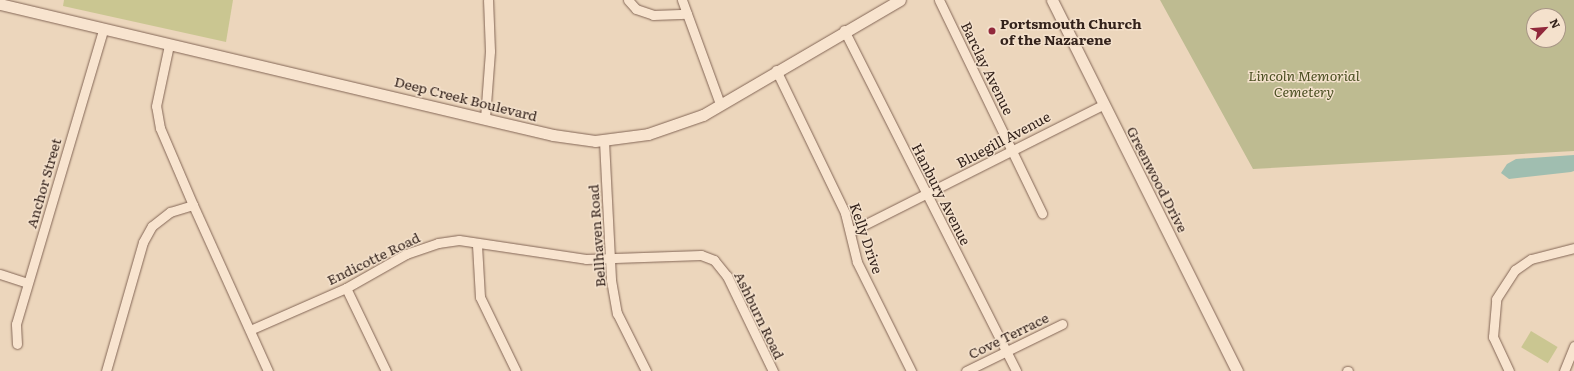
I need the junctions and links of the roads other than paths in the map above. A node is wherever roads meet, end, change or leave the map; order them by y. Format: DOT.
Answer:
graph roads {
  1 [pos="488,0"];
  2 [pos="628,0"];
  3 [pos="682,0"];
  4 [pos="900,0"];
  5 [pos="939,0"];
  6 [pos="1052,0"];
  7 [pos="0,4"];
  8 [pos="687,14"];
  9 [pos="103,30"];
  10 [pos="844,30"];
  11 [pos="169,45"];
  12 [pos="776,70"];
  13 [pos="720,104"];
  14 [pos="1104,104"];
  15 [pos="485,118"];
  16 [pos="604,141"];
  17 [pos="1013,149"];
  18 [pos="927,196"];
  19 [pos="193,205"];
  20 [pos="1042,213"];
  21 [pos="852,231"];
  22 [pos="477,245"];
  23 [pos="1574,248"];
  24 [pos="609,258"];
  25 [pos="0,274"];
  26 [pos="28,283"];
  27 [pos="346,288"];
  28 [pos="1062,324"];
  29 [pos="250,330"];
  30 [pos="17,344"];
  31 [pos="1574,346"];
  32 [pos="1007,352"];
  33 [pos="106,371"];
  34 [pos="268,371"];
  35 [pos="386,371"];
  36 [pos="516,371"];
  37 [pos="646,371"];
  38 [pos="773,371"];
  39 [pos="911,371"];
  40 [pos="966,371"];
  41 [pos="1016,371"];
  42 [pos="1238,371"];
  43 [pos="1509,371"];
  44 [pos="1564,371"];
  1 -- 15 [label="street"];
  2 -- 8 [label="street"];
  3 -- 8 [label="street"];
  4 -- 10 [label="street, Deep Creek Boulevard"];
  5 -- 17 [label="street, Barclay Avenue"];
  6 -- 14 [label="street, Greenwood Drive"];
  7 -- 9 [label="street, Deep Creek Boulevard"];
  8 -- 13 [label="street"];
  9 -- 11 [label="street, Deep Creek Boulevard"];
  9 -- 26 [label="street, Anchor Street"];
  10 -- 12 [label="street, Deep Creek Boulevard"];
  10 -- 18 [label="street, Hanbury Avenue"];
  11 -- 15 [label="street, Deep Creek Boulevard"];
  11 -- 19 [label="street"];
  12 -- 13 [label="street, Deep Creek Boulevard"];
  12 -- 21 [label="street, Kelly Drive"];
  13 -- 16 [label="street, Deep Creek Boulevard"];
  14 -- 17 [label="street, Bluegill Avenue"];
  14 -- 42 [label="street, Greenwood Drive"];
  15 -- 16 [label="street, Deep Creek Boulevard"];
  16 -- 24 [label="street, Bellhaven Road"];
  17 -- 18 [label="street, Bluegill Avenue"];
  17 -- 20 [label="street, Barclay Avenue"];
  18 -- 21 [label="street, Bluegill Avenue"];
  18 -- 32 [label="street, Hanbury Avenue"];
  19 -- 29 [label="street"];
  19 -- 33 [label="street"];
  21 -- 39 [label="street, Kelly Drive"];
  22 -- 24 [label="street, Endicotte Road"];
  22 -- 27 [label="street, Endicotte Road"];
  22 -- 36 [label="street"];
  23 -- 43 [label="street"];
  24 -- 37 [label="street, Bellhaven Road"];
  24 -- 38 [label="street, Ashburn Road"];
  25 -- 26 [label="street"];
  26 -- 30 [label="street, Anchor Street"];
  27 -- 29 [label="street, Endicotte Road"];
  27 -- 35 [label="street"];
  28 -- 32 [label="street, Cove Terrace"];
  29 -- 34 [label="street"];
  31 -- 44 [label="street"];
  32 -- 40 [label="street, Cove Terrace"];
  32 -- 41 [label="street, Hanbury Avenue"];
}
